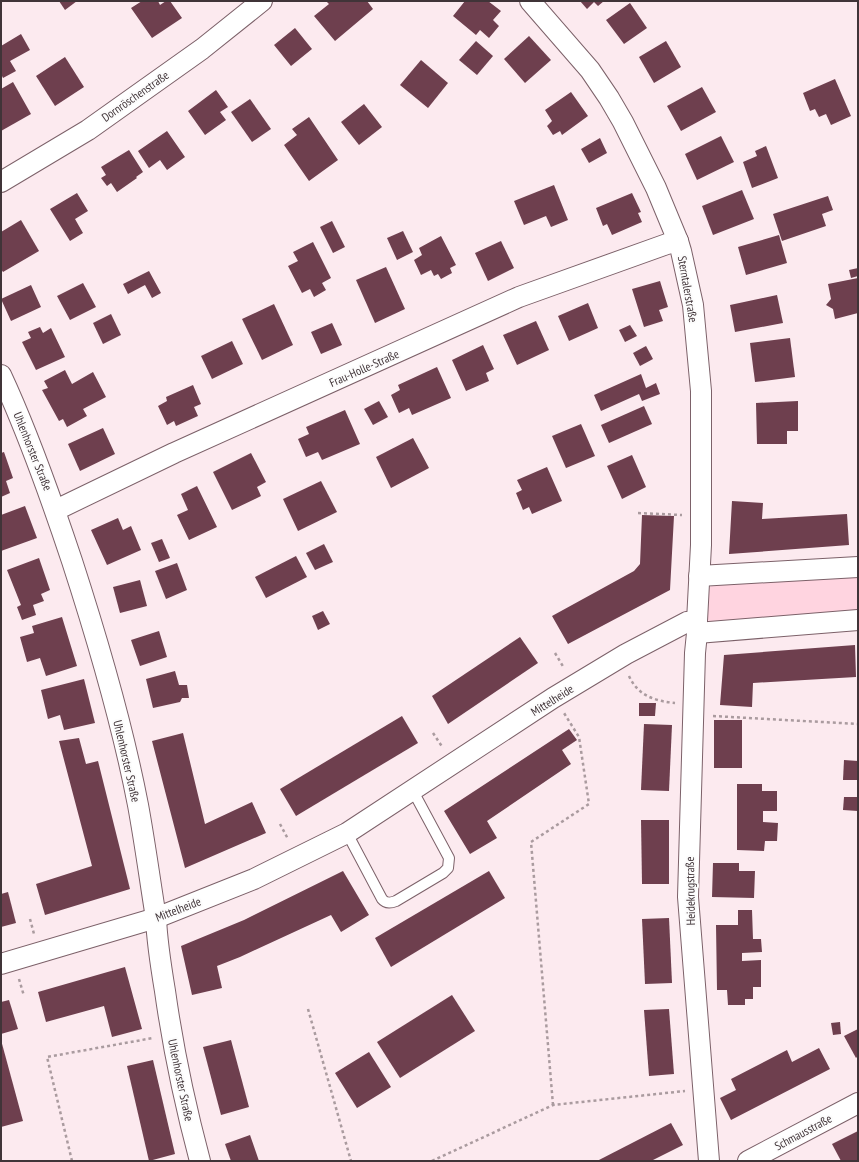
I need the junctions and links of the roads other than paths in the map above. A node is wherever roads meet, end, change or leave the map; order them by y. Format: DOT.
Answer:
graph roads {
  1 [pos="262,1"];
  2 [pos="530,1"];
  3 [pos="1,182"];
  4 [pos="678,241"];
  5 [pos="1,375"];
  6 [pos="56,510"];
  7 [pos="858,567"];
  8 [pos="699,576"];
  9 [pos="858,620"];
  10 [pos="697,627"];
  11 [pos="413,791"];
  12 [pos="347,834"];
  13 [pos="156,918"];
  14 [pos="1,964"];
  15 [pos="858,1103"];
  16 [pos="200,1161"];
  17 [pos="708,1161"];
  18 [pos="748,1161"];
  1 -- 3 [label="street, Dornröschenstraße"];
  2 -- 4 [label="street, Sterntalerstraße"];
  4 -- 6 [label="street, Frau-Holle-Straße"];
  4 -- 8 [label="street, Sterntalerstraße"];
  5 -- 6 [label="street, Uhlenhorster Straße"];
  6 -- 13 [label="street, Uhlenhorster Straße"];
  7 -- 8 [label="street"];
  8 -- 10 [label="street, Sterntalerstraße"];
  9 -- 10 [label="street, Mittelheide"];
  10 -- 11 [label="street, Mittelheide"];
  10 -- 17 [label="street, Heidekrugstraße"];
  11 -- 12 [label="street, Mittelheide"];
  11 -- 12 [label="lane"];
  12 -- 13 [label="street, Mittelheide"];
  13 -- 14 [label="street, Mittelheide"];
  13 -- 16 [label="street, Uhlenhorster Straße"];
  15 -- 18 [label="street, Schmausstraße"];
}
